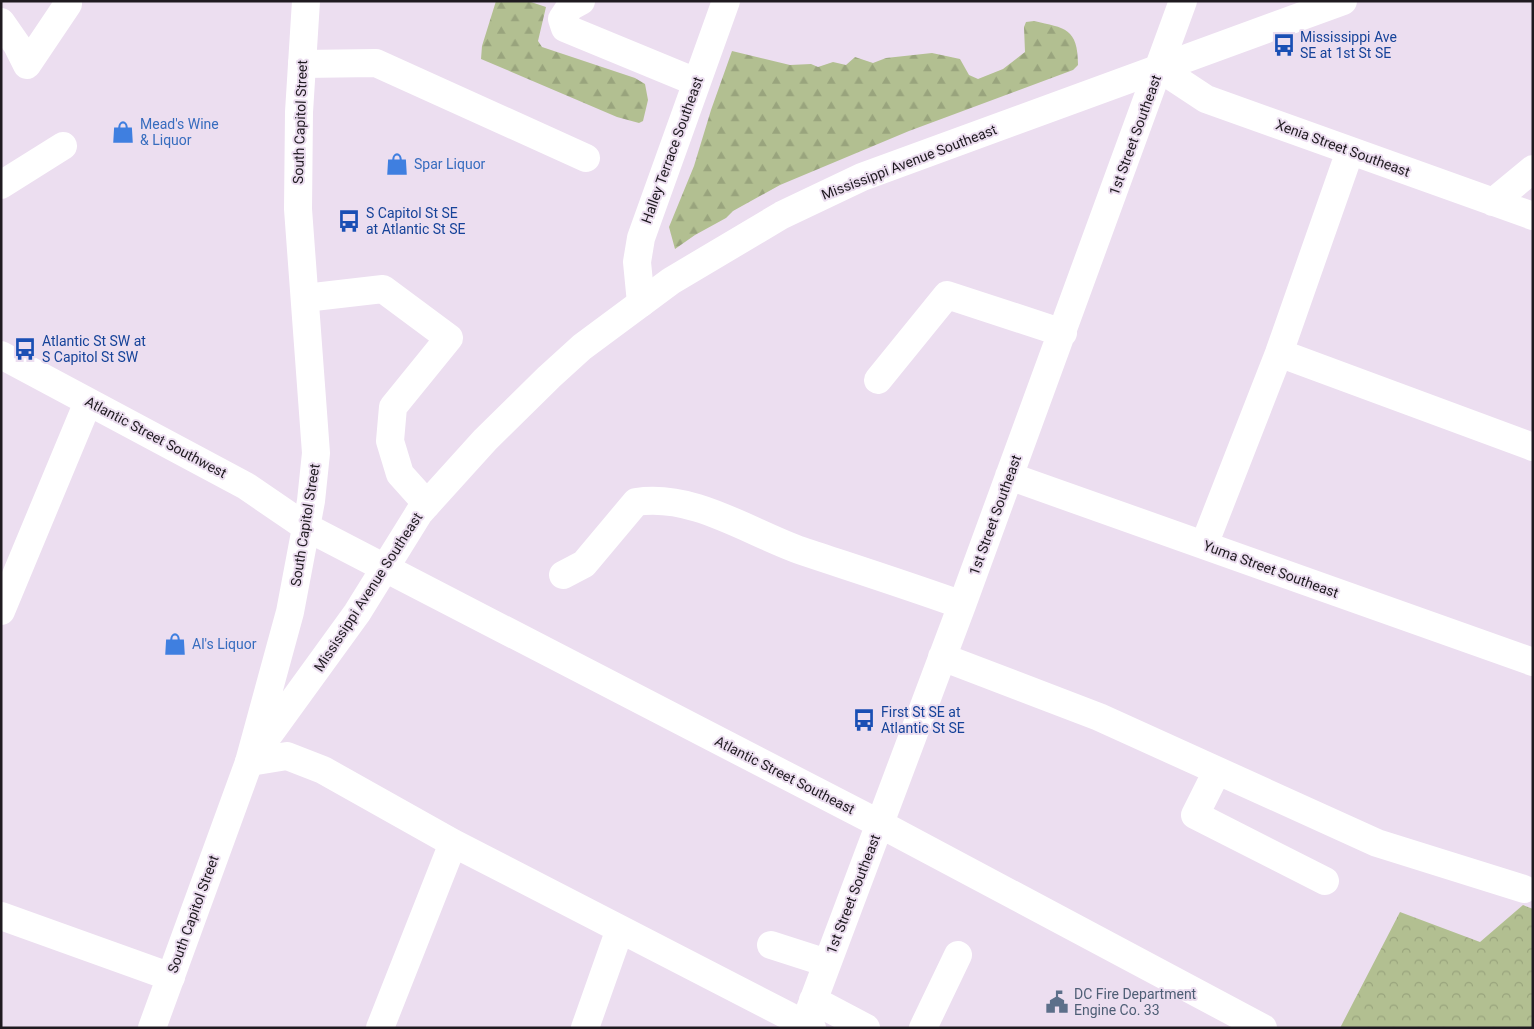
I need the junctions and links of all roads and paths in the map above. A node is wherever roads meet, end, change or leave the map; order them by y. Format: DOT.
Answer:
graph roads {
  1 [pos="306,1"];
  2 [pos="581,1"];
  3 [pos="726,1"];
  4 [pos="1183,1"];
  5 [pos="1343,1"];
  6 [pos="68,4"];
  7 [pos="1,22"];
  8 [pos="302,64"];
  9 [pos="1159,68"];
  10 [pos="696,82"];
  11 [pos="63,146"];
  12 [pos="1350,150"];
  13 [pos="586,158"];
  14 [pos="1533,168"];
  15 [pos="1,185"];
  16 [pos="1493,202"];
  17 [pos="1533,216"];
  18 [pos="305,298"];
  19 [pos="641,302"];
  20 [pos="1063,333"];
  21 [pos="1279,353"];
  22 [pos="1,355"];
  23 [pos="878,380"];
  24 [pos="88,402"];
  25 [pos="1533,447"];
  26 [pos="1009,476"];
  27 [pos="427,504"];
  28 [pos="306,527"];
  29 [pos="1204,545"];
  30 [pos="385,568"];
  31 [pos="563,575"];
  32 [pos="962,604"];
  33 [pos="1,611"];
  34 [pos="942,657"];
  35 [pos="1533,662"];
  36 [pos="248,762"];
  37 [pos="1217,771"];
  38 [pos="880,824"];
  39 [pos="453,843"];
  40 [pos="1325,881"];
  41 [pos="1524,889"];
  42 [pos="1,916"];
  43 [pos="620,929"];
  44 [pos="771,945"];
  45 [pos="958,955"];
  46 [pos="826,963"];
  47 [pos="171,977"];
  48 [pos="808,1020"];
  49 [pos="152,1028"];
  50 [pos="380,1028"];
  51 [pos="585,1028"];
  52 [pos="866,1028"];
  53 [pos="923,1028"];
  54 [pos="1263,1028"];
  1 -- 8 [label="street, South Capitol Street"];
  2 -- 10 [label="street"];
  3 -- 10 [label="street, Halley Terrace Southeast"];
  4 -- 9 [label="street, 1st Street Southeast"];
  5 -- 9 [label="street, Mississippi Avenue Southeast"];
  6 -- 7 [label="street"];
  8 -- 13 [label="street"];
  8 -- 18 [label="street, South Capitol Street"];
  9 -- 12 [label="street, Xenia Street Southeast"];
  9 -- 19 [label="street, Mississippi Avenue Southeast"];
  9 -- 20 [label="street, 1st Street Southeast"];
  10 -- 19 [label="street, Halley Terrace Southeast"];
  11 -- 15 [label="street"];
  12 -- 16 [label="street, Xenia Street Southeast"];
  12 -- 21 [label="street"];
  14 -- 16 [label="street"];
  16 -- 17 [label="street, Xenia Street Southeast"];
  18 -- 27 [label="street"];
  18 -- 28 [label="street, South Capitol Street"];
  19 -- 27 [label="street, Mississippi Avenue Southeast"];
  20 -- 23 [label="street"];
  20 -- 26 [label="street, 1st Street Southeast"];
  21 -- 25 [label="street"];
  21 -- 29 [label="street"];
  22 -- 24 [label="street, Atlantic Street Southwest"];
  24 -- 28 [label="street, Atlantic Street Southwest"];
  24 -- 33 [label="street"];
  26 -- 29 [label="street, Yuma Street Southeast"];
  26 -- 32 [label="street, 1st Street Southeast"];
  27 -- 30 [label="street, Mississippi Avenue Southeast"];
  28 -- 30 [label="street, Atlantic Street Southeast"];
  28 -- 36 [label="street, South Capitol Street"];
  29 -- 35 [label="street, Yuma Street Southeast"];
  30 -- 36 [label="street, Mississippi Avenue Southeast"];
  30 -- 38 [label="street, Atlantic Street Southeast"];
  31 -- 32 [label="street"];
  32 -- 34 [label="street, 1st Street Southeast"];
  34 -- 37 [label="street"];
  34 -- 38 [label="street, 1st Street Southeast"];
  36 -- 39 [label="street"];
  36 -- 47 [label="street, South Capitol Street"];
  37 -- 40 [label="street"];
  37 -- 41 [label="street"];
  38 -- 46 [label="street, 1st Street Southeast"];
  38 -- 54 [label="street, Atlantic Street Southeast"];
  39 -- 43 [label="street"];
  39 -- 50 [label="street"];
  42 -- 47 [label="street"];
  43 -- 48 [label="street"];
  43 -- 51 [label="street"];
  44 -- 46 [label="street"];
  45 -- 53 [label="street"];
  46 -- 48 [label="street, 1st Street Southeast"];
  47 -- 49 [label="street, South Capitol Street"];
  48 -- 52 [label="street"];
}
